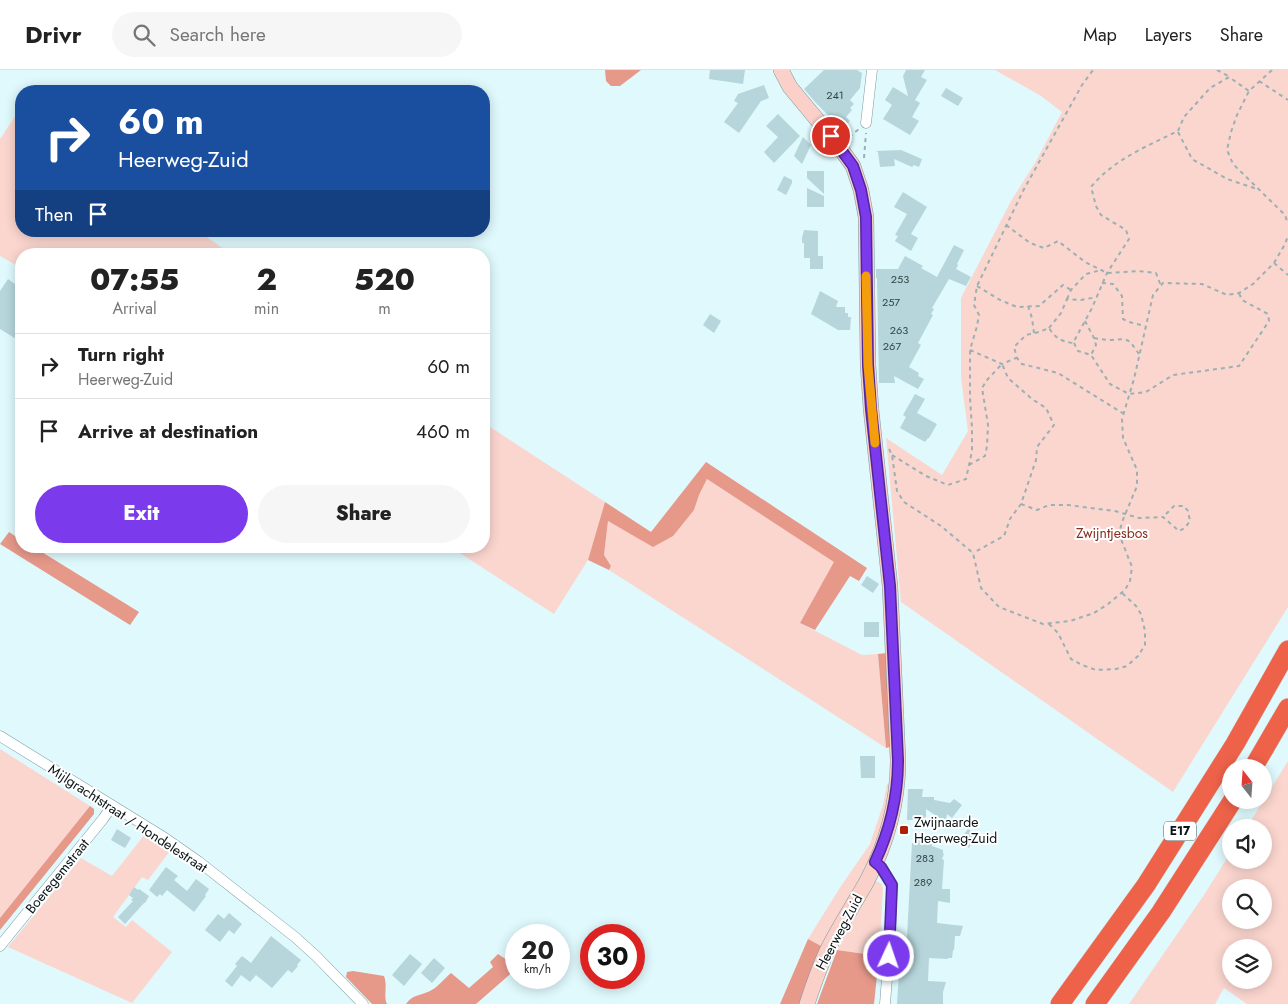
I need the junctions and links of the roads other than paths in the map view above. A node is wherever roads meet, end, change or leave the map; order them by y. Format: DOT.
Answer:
graph roads {
  1 [pos="781,70"];
  2 [pos="872,70"];
  3 [pos="866,123"];
  4 [pos="1288,650"];
  5 [pos="1288,708"];
  6 [pos="0,736"];
  7 [pos="1258,759"];
  8 [pos="112,806"];
  9 [pos="1228,809"];
  10 [pos="875,862"];
  11 [pos="0,946"];
  12 [pos="363,1004"];
  13 [pos="807,1004"];
  14 [pos="885,1004"];
  15 [pos="1060,1004"];
  16 [pos="1095,1004"];
  1 -- 10 [label="street, Heerweg-Zuid"];
  2 -- 3 [label="street"];
  4 -- 15 [label="highway, E17"];
  5 -- 7 [label="highway"];
  6 -- 8 [label="street, Mijlgrachtstraat / Hondelestraat"];
  8 -- 11 [label="street, Boeregemstraat"];
  8 -- 12 [label="street, Mijlgrachtstraat / Hondelestraat"];
  9 -- 16 [label="highway, E17"];
  10 -- 13 [label="street, Heerweg-Zuid"];
  10 -- 14 [label="street"];
}
